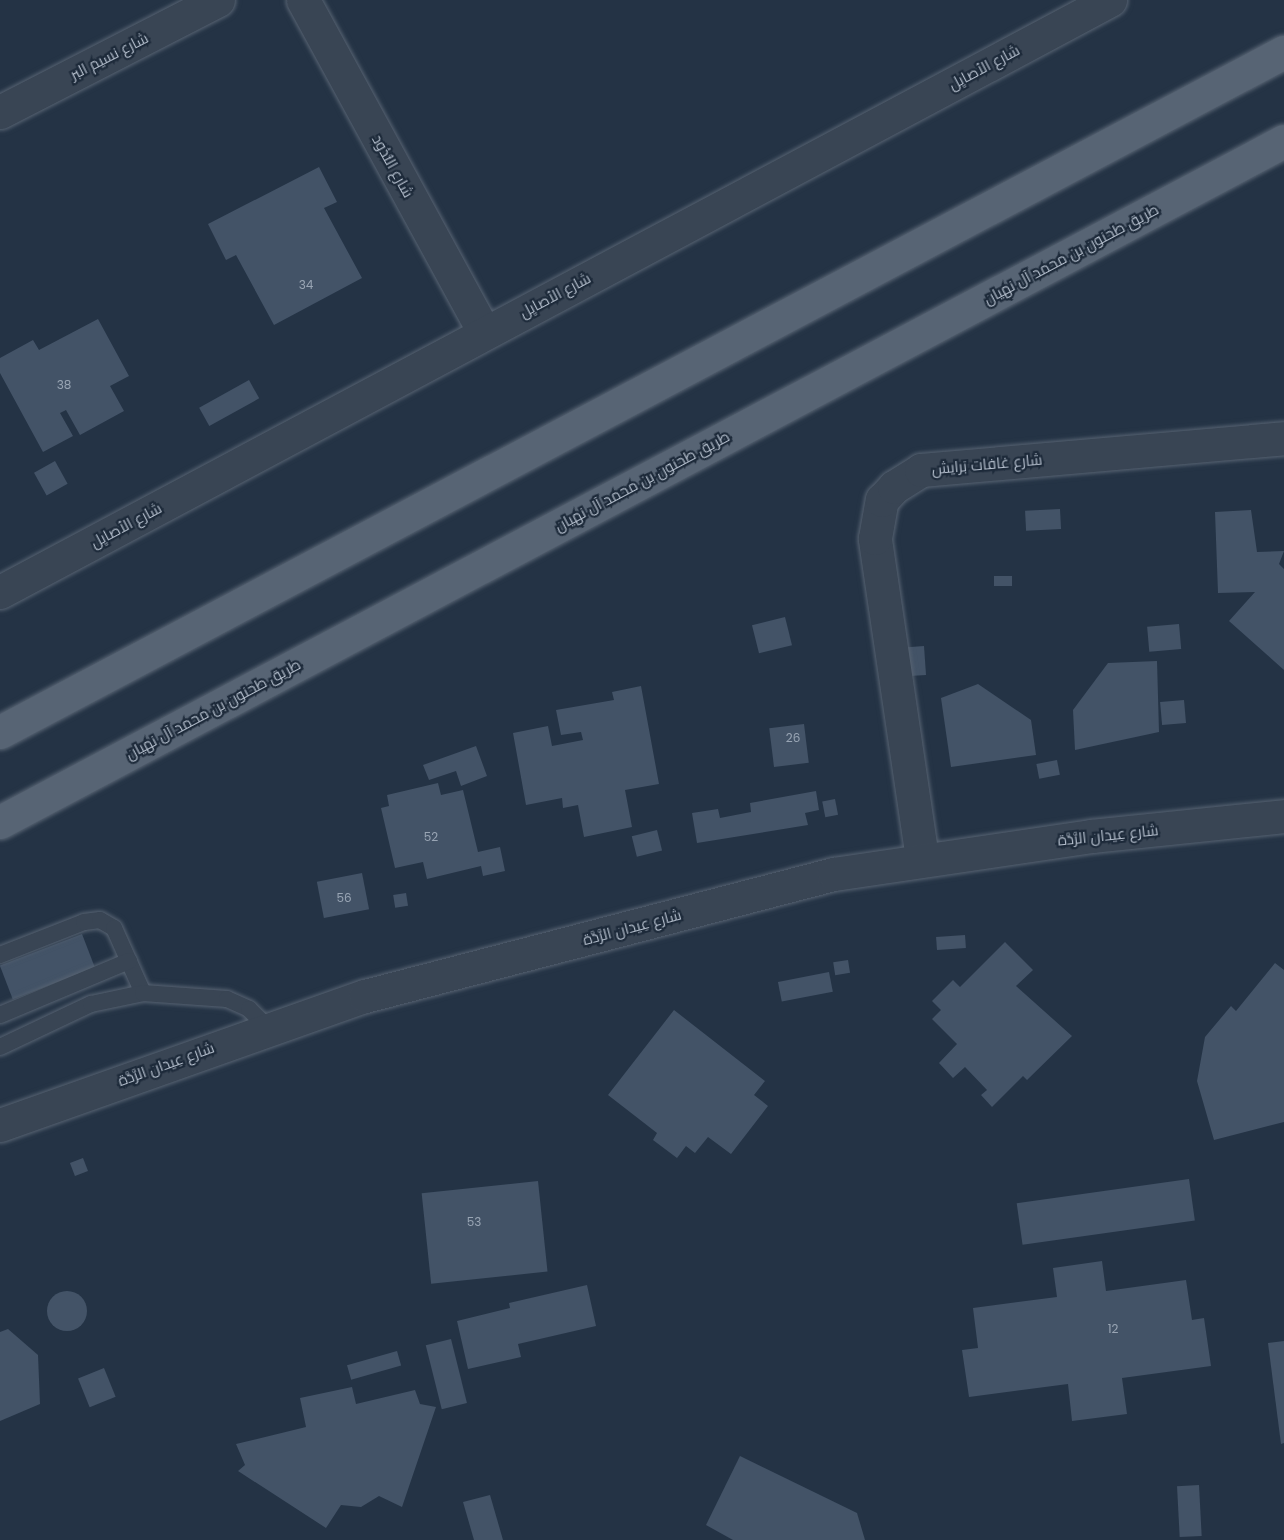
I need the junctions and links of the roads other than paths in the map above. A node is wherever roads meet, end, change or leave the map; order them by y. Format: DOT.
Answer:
graph roads {
  1 [pos="218,0"];
  2 [pos="303,0"];
  3 [pos="1110,0"];
  4 [pos="1284,52"];
  5 [pos="0,112"];
  6 [pos="1284,141"];
  7 [pos="484,332"];
  8 [pos="1284,438"];
  9 [pos="0,592"];
  10 [pos="0,732"];
  11 [pos="1284,816"];
  12 [pos="0,822"];
  13 [pos="922,858"];
  14 [pos="0,955"];
  15 [pos="129,961"];
  16 [pos="143,993"];
  17 [pos="0,1015"];
  18 [pos="267,1027"];
  19 [pos="0,1047"];
  20 [pos="0,1125"];
  1 -- 5 [label="street, شارع نسيم البر"];
  2 -- 7 [label="street, شارع النُّدُود"];
  3 -- 7 [label="street, شارع الأصايِل"];
  4 -- 10 [label="main road"];
  6 -- 12 [label="main road, طريق طحنون بن محمد آل نهيان"];
  7 -- 9 [label="street, شارع الأصايِل"];
  8 -- 13 [label="street, شارع غافات بَرايش"];
  11 -- 13 [label="street, شارع عِيدان الرَّدَّة"];
  13 -- 18 [label="street, شارع عِيدان الرَّدَّة"];
  14 -- 15 [label="lane"];
  15 -- 16 [label="lane"];
  15 -- 17 [label="lane"];
  16 -- 18 [label="lane"];
  16 -- 19 [label="lane"];
  18 -- 20 [label="street, شارع عِيدان الرَّدَّة"];
}
